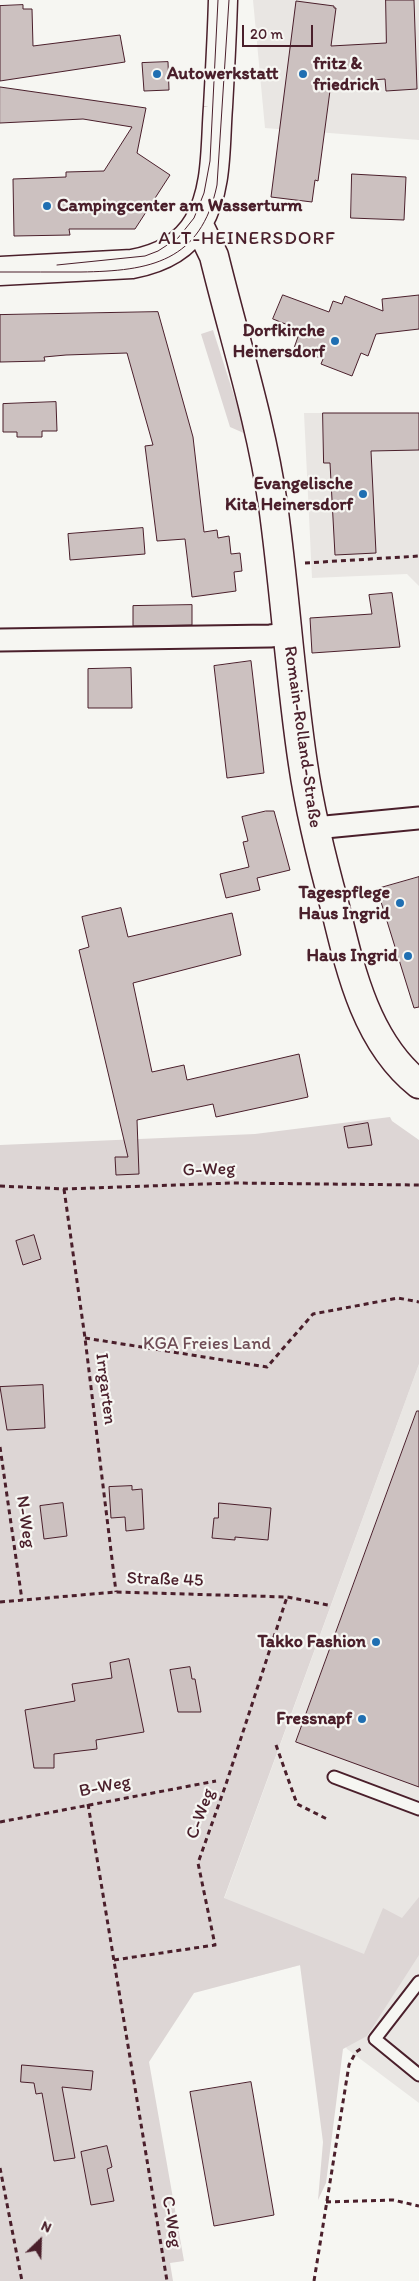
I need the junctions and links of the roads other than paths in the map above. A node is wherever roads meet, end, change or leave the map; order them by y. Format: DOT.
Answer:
graph roads {
  1 [pos="223,0"];
  2 [pos="198,223"];
  3 [pos="0,271"];
  4 [pos="287,634"];
  5 [pos="0,640"];
  6 [pos="419,818"];
  7 [pos="315,828"];
  8 [pos="419,1084"];
  9 [pos="334,1777"];
  10 [pos="419,1808"];
  11 [pos="419,1982"];
  12 [pos="419,2075"];
  1 -- 2 [label="main road"];
  2 -- 3 [label="main road"];
  2 -- 4 [label="main road, Romain-Rolland-Straße"];
  4 -- 5 [label="street, Romain-Rolland-Straße"];
  4 -- 7 [label="main road, Romain-Rolland-Straße"];
  6 -- 7 [label="street"];
  7 -- 8 [label="main road, Romain-Rolland-Straße"];
  9 -- 10 [label="lane"];
  11 -- 12 [label="lane"];
}
